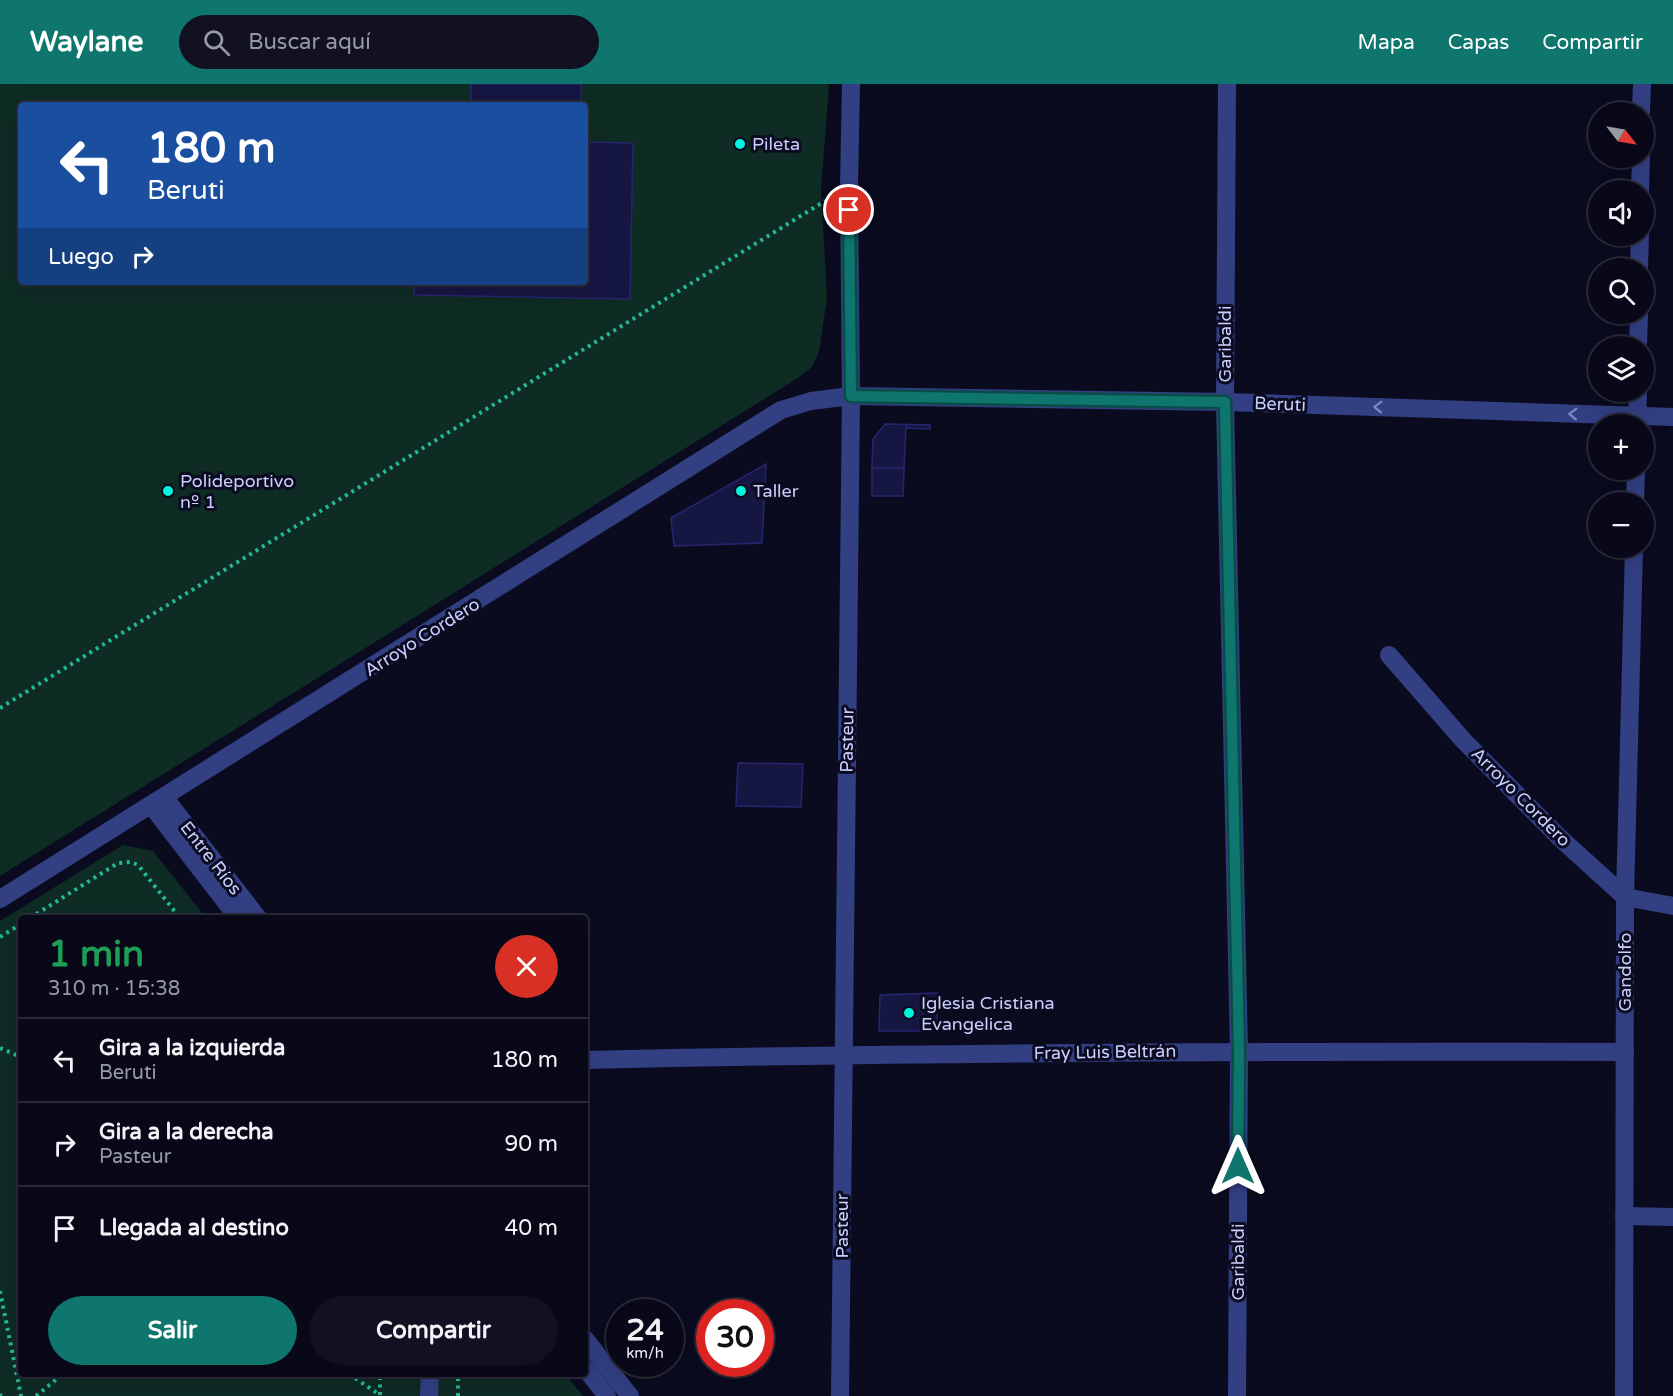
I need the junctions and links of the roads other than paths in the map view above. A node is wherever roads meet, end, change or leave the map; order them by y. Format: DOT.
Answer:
graph roads {
  1 [pos="851,84"];
  2 [pos="1227,84"];
  3 [pos="1642,84"];
  4 [pos="1641,102"];
  5 [pos="851,396"];
  6 [pos="1225,402"];
  7 [pos="1673,417"];
  8 [pos="1588,418"];
  9 [pos="1654,419"];
  10 [pos="1634,558"];
  11 [pos="1389,655"];
  12 [pos="157,801"];
  13 [pos="1625,897"];
  14 [pos="0,899"];
  15 [pos="1673,906"];
  16 [pos="236,915"];
  17 [pos="255,915"];
  18 [pos="1239,1051"];
  19 [pos="1624,1052"];
  20 [pos="843,1054"];
  21 [pos="588,1060"];
  22 [pos="1624,1216"];
  23 [pos="1673,1217"];
  24 [pos="588,1343"];
  25 [pos="588,1372"];
  26 [pos="430,1377"];
  27 [pos="429,1396"];
  28 [pos="607,1396"];
  29 [pos="630,1396"];
  30 [pos="840,1396"];
  31 [pos="1237,1396"];
  32 [pos="1624,1396"];
  1 -- 5 [label="street, Pasteur"];
  2 -- 6 [label="street, Garibaldi"];
  3 -- 4 [label="street"];
  5 -- 6 [label="street, Beruti"];
  5 -- 12 [label="street, Arroyo Cordero"];
  5 -- 20 [label="street, Pasteur"];
  8 -- 6 [label="street, Beruti, one-way"];
  6 -- 18 [label="street, Garibaldi"];
  7 -- 9 [label="street, Beruti"];
  10 -- 13 [label="street, Gandolfo"];
  11 -- 13 [label="street, Arroyo Cordero"];
  12 -- 14 [label="street, Arroyo Cordero"];
  12 -- 16 [label="street, Entre Ríos"];
  12 -- 17 [label="street, Entre Ríos"];
  13 -- 15 [label="street"];
  13 -- 19 [label="street, Gandolfo"];
  18 -- 19 [label="street, Fray Luis Beltrán"];
  18 -- 20 [label="street, Fray Luis Beltrán"];
  18 -- 31 [label="street, Garibaldi"];
  19 -- 22 [label="street, Gandolfo"];
  20 -- 21 [label="street, Fray Luis Beltrán"];
  20 -- 30 [label="street, Pasteur"];
  22 -- 23 [label="street"];
  22 -- 32 [label="street, Gandolfo"];
  24 -- 29 [label="street"];
  25 -- 28 [label="street"];
  26 -- 27 [label="street"];
}
